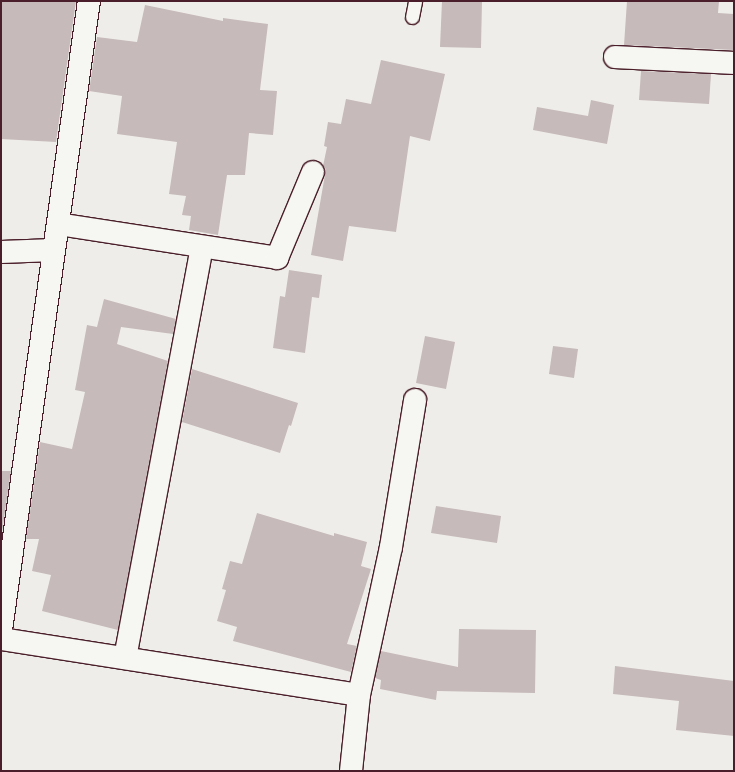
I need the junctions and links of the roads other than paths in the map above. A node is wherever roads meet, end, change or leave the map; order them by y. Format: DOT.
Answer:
graph roads {
  1 [pos="89,1"];
  2 [pos="415,1"];
  3 [pos="412,17"];
  4 [pos="615,56"];
  5 [pos="734,63"];
  6 [pos="314,172"];
  7 [pos="58,224"];
  8 [pos="202,247"];
  9 [pos="54,250"];
  10 [pos="1,252"];
  11 [pos="415,400"];
  12 [pos="1,630"];
  13 [pos="1,639"];
  14 [pos="125,658"];
  15 [pos="359,695"];
  16 [pos="350,771"];
  1 -- 7 [label="street"];
  2 -- 3 [label="lane"];
  4 -- 5 [label="street"];
  6 -- 8 [label="street"];
  7 -- 8 [label="street"];
  7 -- 9 [label="street"];
  8 -- 14 [label="street"];
  9 -- 10 [label="street"];
  9 -- 12 [label="street"];
  11 -- 15 [label="street"];
  13 -- 14 [label="street"];
  14 -- 15 [label="street"];
  15 -- 16 [label="street"];
}
